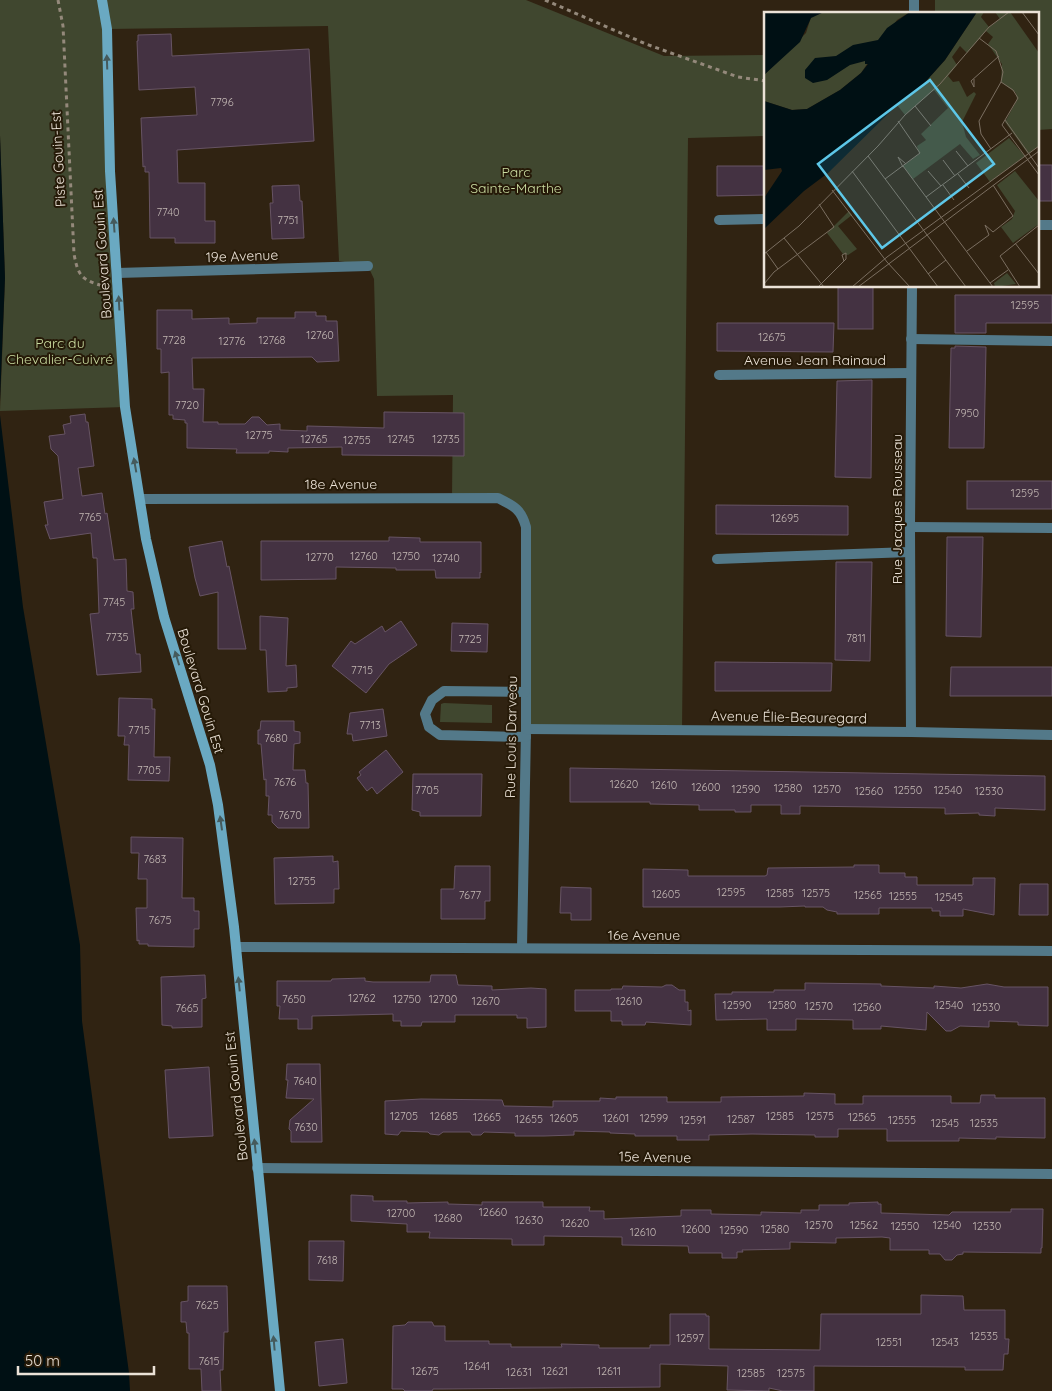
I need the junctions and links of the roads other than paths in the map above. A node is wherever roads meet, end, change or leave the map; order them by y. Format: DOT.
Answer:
graph roads {
  1 [pos="102,0"];
  2 [pos="764,219"];
  3 [pos="719,220"];
  4 [pos="368,266"];
  5 [pos="117,273"];
  6 [pos="912,288"];
  7 [pos="911,339"];
  8 [pos="1052,341"];
  9 [pos="911,373"];
  10 [pos="719,375"];
  11 [pos="141,499"];
  12 [pos="526,527"];
  13 [pos="910,527"];
  14 [pos="1052,528"];
  15 [pos="910,552"];
  16 [pos="718,558"];
  17 [pos="526,692"];
  18 [pos="911,732"];
  19 [pos="526,733"];
  20 [pos="1052,736"];
  21 [pos="236,948"];
  22 [pos="522,948"];
  23 [pos="1052,951"];
  24 [pos="257,1168"];
  25 [pos="1052,1174"];
  26 [pos="280,1391"];
  5 -- 1 [label="street, Boulevard Gouin Est, one-way"];
  2 -- 3 [label="street"];
  4 -- 5 [label="street, 19e Avenue"];
  11 -- 5 [label="street, Boulevard Gouin Est, one-way"];
  6 -- 7 [label="street, Rue Jacques Rousseau"];
  7 -- 8 [label="street"];
  7 -- 9 [label="street, Rue Jacques Rousseau"];
  9 -- 10 [label="street, Avenue Jean Rainaud"];
  9 -- 13 [label="street, Rue Jacques Rousseau"];
  11 -- 12 [label="street, 18e Avenue"];
  21 -- 11 [label="street, Boulevard Gouin Est, one-way"];
  12 -- 17 [label="street, Rue Louis Darveau"];
  13 -- 14 [label="street"];
  13 -- 15 [label="street, Rue Jacques Rousseau"];
  15 -- 16 [label="street"];
  15 -- 18 [label="street, Rue Jacques Rousseau"];
  17 -- 19 [label="street, Rue Louis Darveau"];
  17 -- 19 [label="street, Avenue Élie-Beauregard"];
  18 -- 19 [label="street, Avenue Élie-Beauregard"];
  18 -- 20 [label="street, Avenue Élie-Beauregard"];
  19 -- 22 [label="street, Rue Louis Darveau"];
  21 -- 22 [label="street, 16e Avenue"];
  24 -- 21 [label="street, Boulevard Gouin Est, one-way"];
  22 -- 23 [label="street, 16e Avenue"];
  24 -- 25 [label="street, 15e Avenue"];
  26 -- 24 [label="street, Boulevard Gouin Est, one-way"];
}
